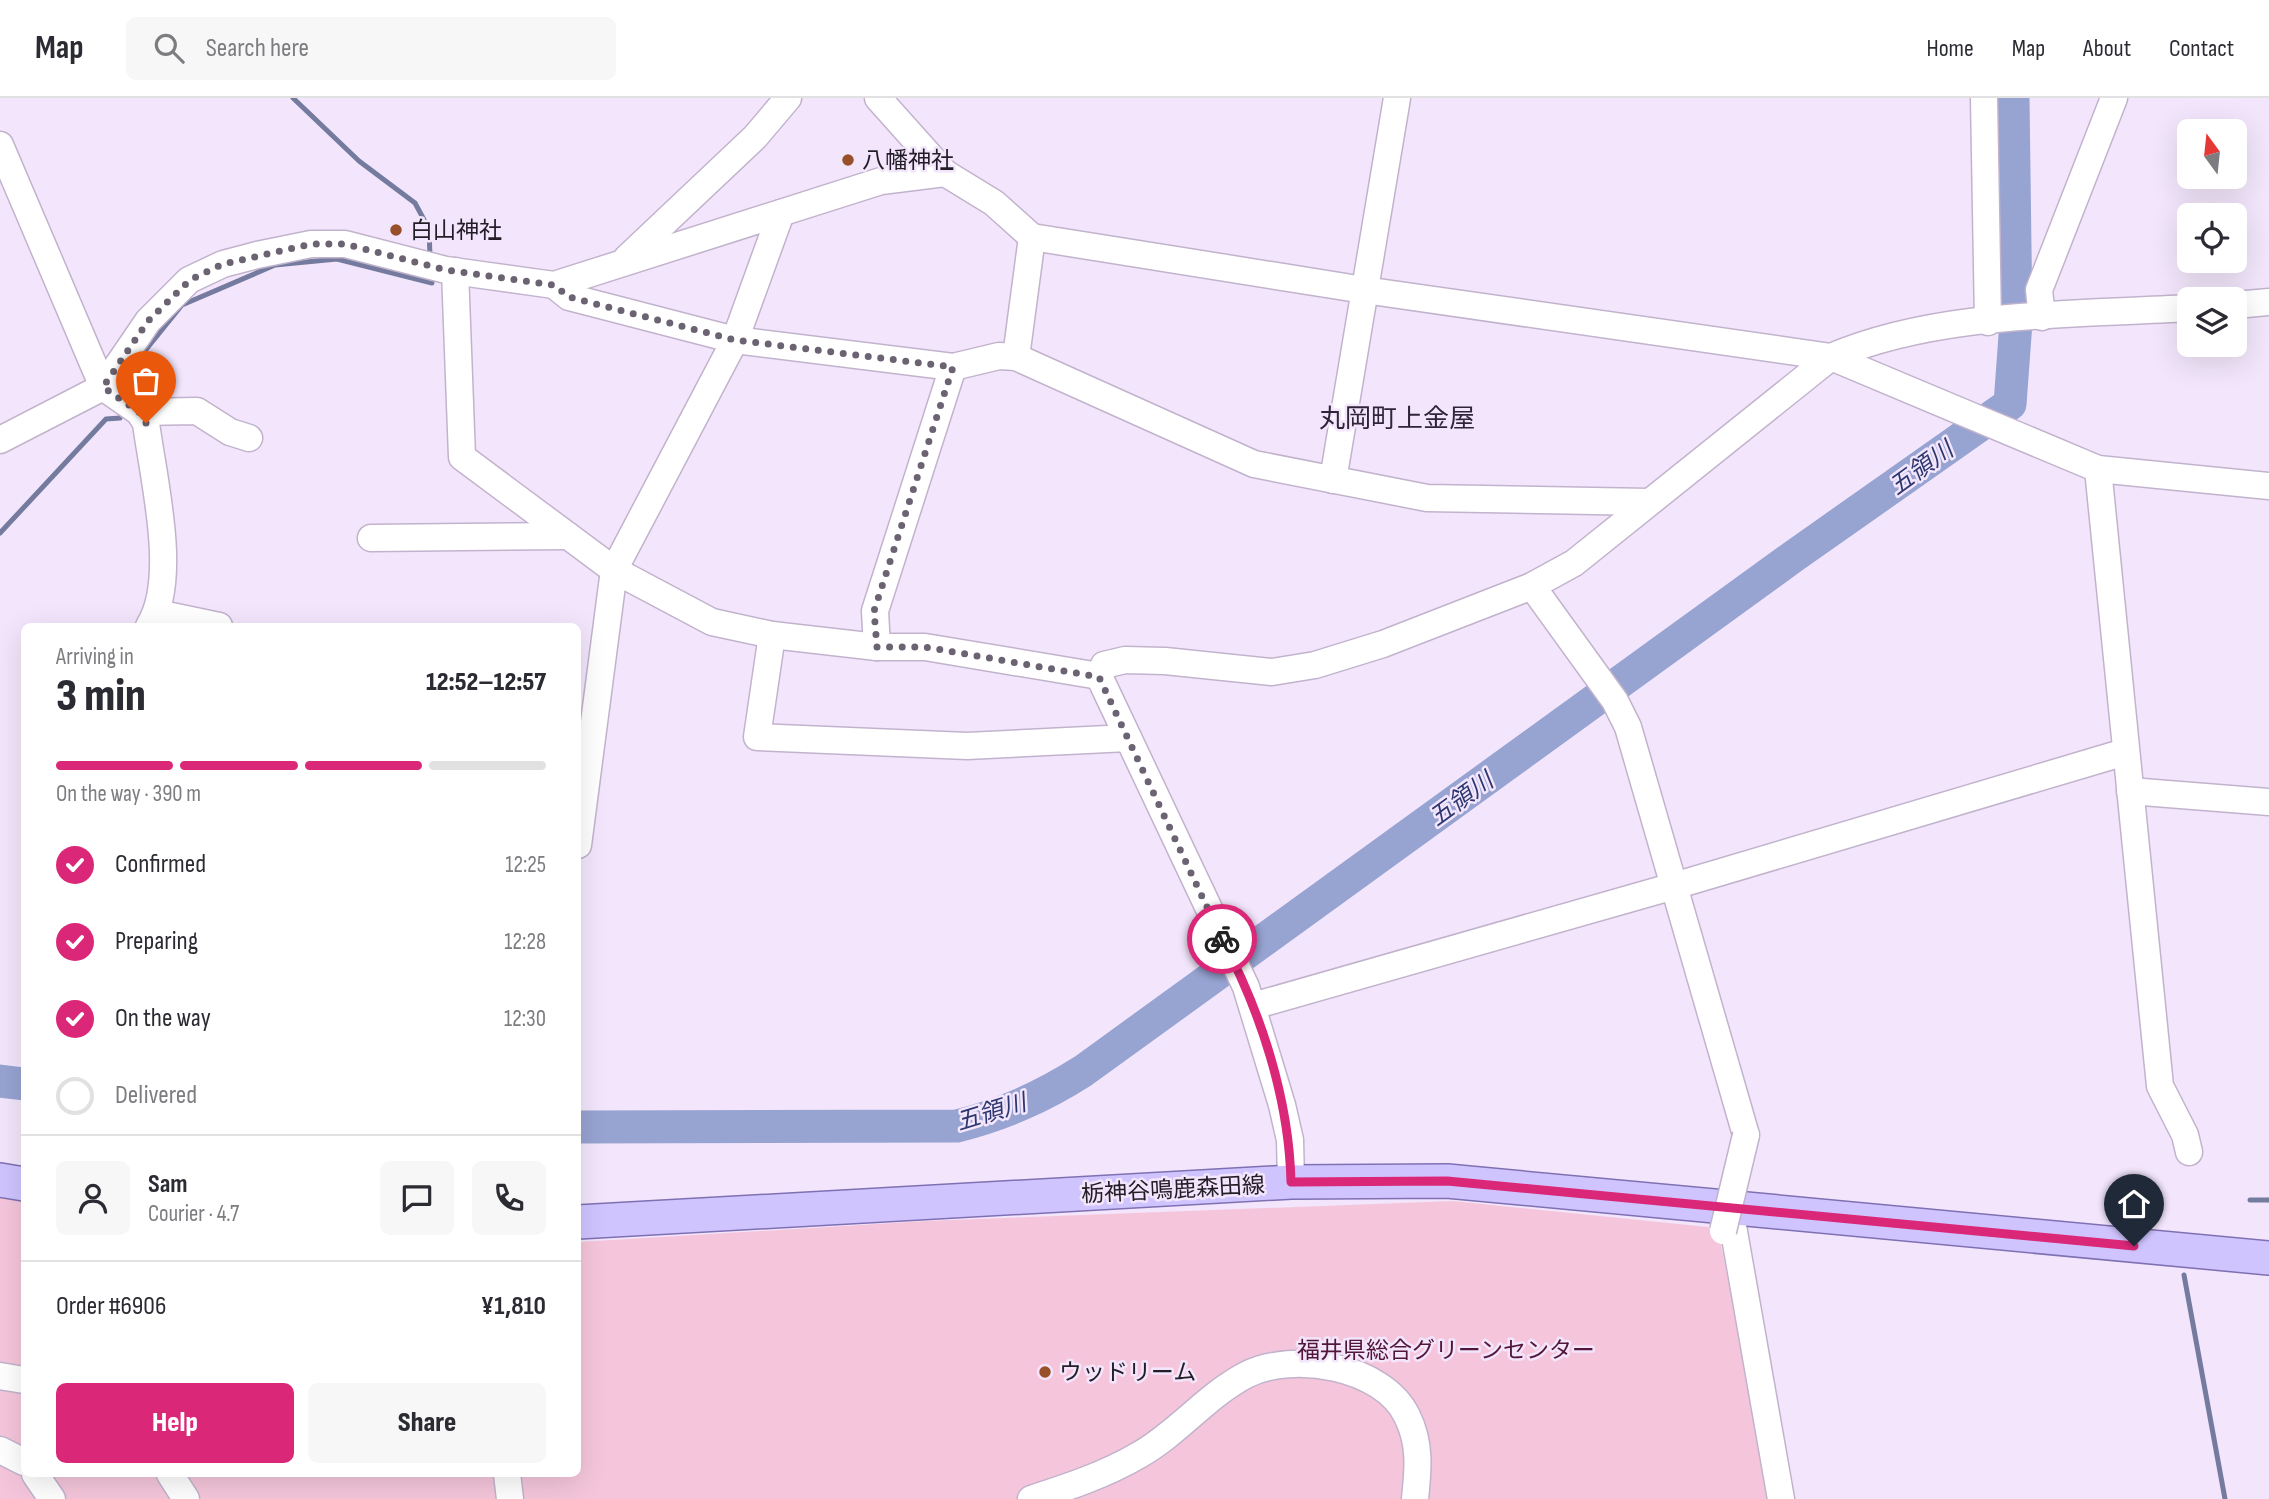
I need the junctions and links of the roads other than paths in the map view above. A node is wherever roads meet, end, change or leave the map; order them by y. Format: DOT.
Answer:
graph roads {
  1 [pos="788,98"];
  2 [pos="878,98"];
  3 [pos="1397,98"];
  4 [pos="1984,98"];
  5 [pos="2114,98"];
  6 [pos="0,145"];
  7 [pos="945,173"];
  8 [pos="781,213"];
  9 [pos="1032,237"];
  10 [pos="620,264"];
  11 [pos="455,271"];
  12 [pos="554,285"];
  13 [pos="1364,290"];
  14 [pos="2269,302"];
  15 [pos="2247,303"];
  16 [pos="2177,309"];
  17 [pos="2042,317"];
  18 [pos="1988,322"];
  19 [pos="735,340"];
  20 [pos="1016,357"];
  21 [pos="1831,357"];
  22 [pos="953,367"];
  23 [pos="103,387"];
  24 [pos="139,412"];
  25 [pos="249,438"];
  26 [pos="0,440"];
  27 [pos="2098,468"];
  28 [pos="1333,480"];
  29 [pos="2269,481"];
  30 [pos="1649,502"];
  31 [pos="568,536"];
  32 [pos="370,538"];
  33 [pos="614,570"];
  34 [pos="1532,586"];
  35 [pos="153,620"];
  36 [pos="186,623"];
  37 [pos="772,635"];
  38 [pos="877,647"];
  39 [pos="1099,677"];
  40 [pos="1128,738"];
  41 [pos="2124,752"];
  42 [pos="2130,790"];
  43 [pos="2269,802"];
  44 [pos="581,822"];
  45 [pos="1674,886"];
  46 [pos="1253,1006"];
  47 [pos="2189,1152"];
  48 [pos="0,1180"];
  49 [pos="1291,1182"];
  50 [pos="21,1184"];
  51 [pos="1727,1220"];
  52 [pos="581,1222"];
  53 [pos="2269,1258"];
  54 [pos="0,1377"];
  55 [pos="21,1380"];
  56 [pos="0,1450"];
  57 [pos="21,1460"];
  58 [pos="37,1477"];
  59 [pos="172,1477"];
  60 [pos="507,1477"];
  61 [pos="52,1499"];
  62 [pos="186,1499"];
  63 [pos="510,1499"];
  64 [pos="1031,1499"];
  65 [pos="1415,1499"];
  66 [pos="1781,1499"];
  1 -- 10 [label="street"];
  2 -- 7 [label="street"];
  3 -- 13 [label="street"];
  4 -- 18 [label="street"];
  5 -- 17 [label="street"];
  6 -- 23 [label="street"];
  7 -- 8 [label="street"];
  7 -- 9 [label="street"];
  8 -- 10 [label="street"];
  8 -- 19 [label="street"];
  9 -- 13 [label="street"];
  9 -- 20 [label="street"];
  10 -- 12 [label="street"];
  11 -- 12 [label="street"];
  11 -- 23 [label="street"];
  11 -- 31 [label="street"];
  12 -- 19 [label="street"];
  13 -- 21 [label="street"];
  13 -- 28 [label="street"];
  14 -- 15 [label="street"];
  16 -- 17 [label="street"];
  17 -- 18 [label="street"];
  18 -- 21 [label="street"];
  19 -- 22 [label="street"];
  19 -- 33 [label="street"];
  20 -- 22 [label="street"];
  20 -- 28 [label="street"];
  21 -- 27 [label="street"];
  21 -- 30 [label="street"];
  22 -- 38 [label="street"];
  23 -- 24 [label="street"];
  23 -- 26 [label="street"];
  24 -- 25 [label="street"];
  24 -- 35 [label="street"];
  27 -- 29 [label="street"];
  27 -- 41 [label="street"];
  28 -- 30 [label="street"];
  30 -- 34 [label="street"];
  31 -- 32 [label="street"];
  31 -- 33 [label="street"];
  33 -- 37 [label="street"];
  33 -- 44 [label="street"];
  34 -- 39 [label="street"];
  34 -- 45 [label="street"];
  35 -- 36 [label="street"];
  37 -- 38 [label="street"];
  37 -- 40 [label="street"];
  38 -- 39 [label="street"];
  39 -- 40 [label="street"];
  40 -- 46 [label="street"];
  41 -- 42 [label="street"];
  41 -- 45 [label="street"];
  42 -- 43 [label="street"];
  42 -- 47 [label="street"];
  45 -- 46 [label="street"];
  45 -- 51 [label="street, bridge"];
  46 -- 49 [label="street"];
  48 -- 50 [label="main road"];
  49 -- 51 [label="main road, 栃神谷鳴鹿森田線"];
  49 -- 52 [label="main road, 栃神谷鳴鹿森田線"];
  51 -- 53 [label="main road, 栃神谷鳴鹿森田線"];
  51 -- 66 [label="street"];
  54 -- 55 [label="street"];
  56 -- 57 [label="street"];
  58 -- 61 [label="street"];
  59 -- 62 [label="street"];
  60 -- 63 [label="street"];
  64 -- 65 [label="street"];
}
